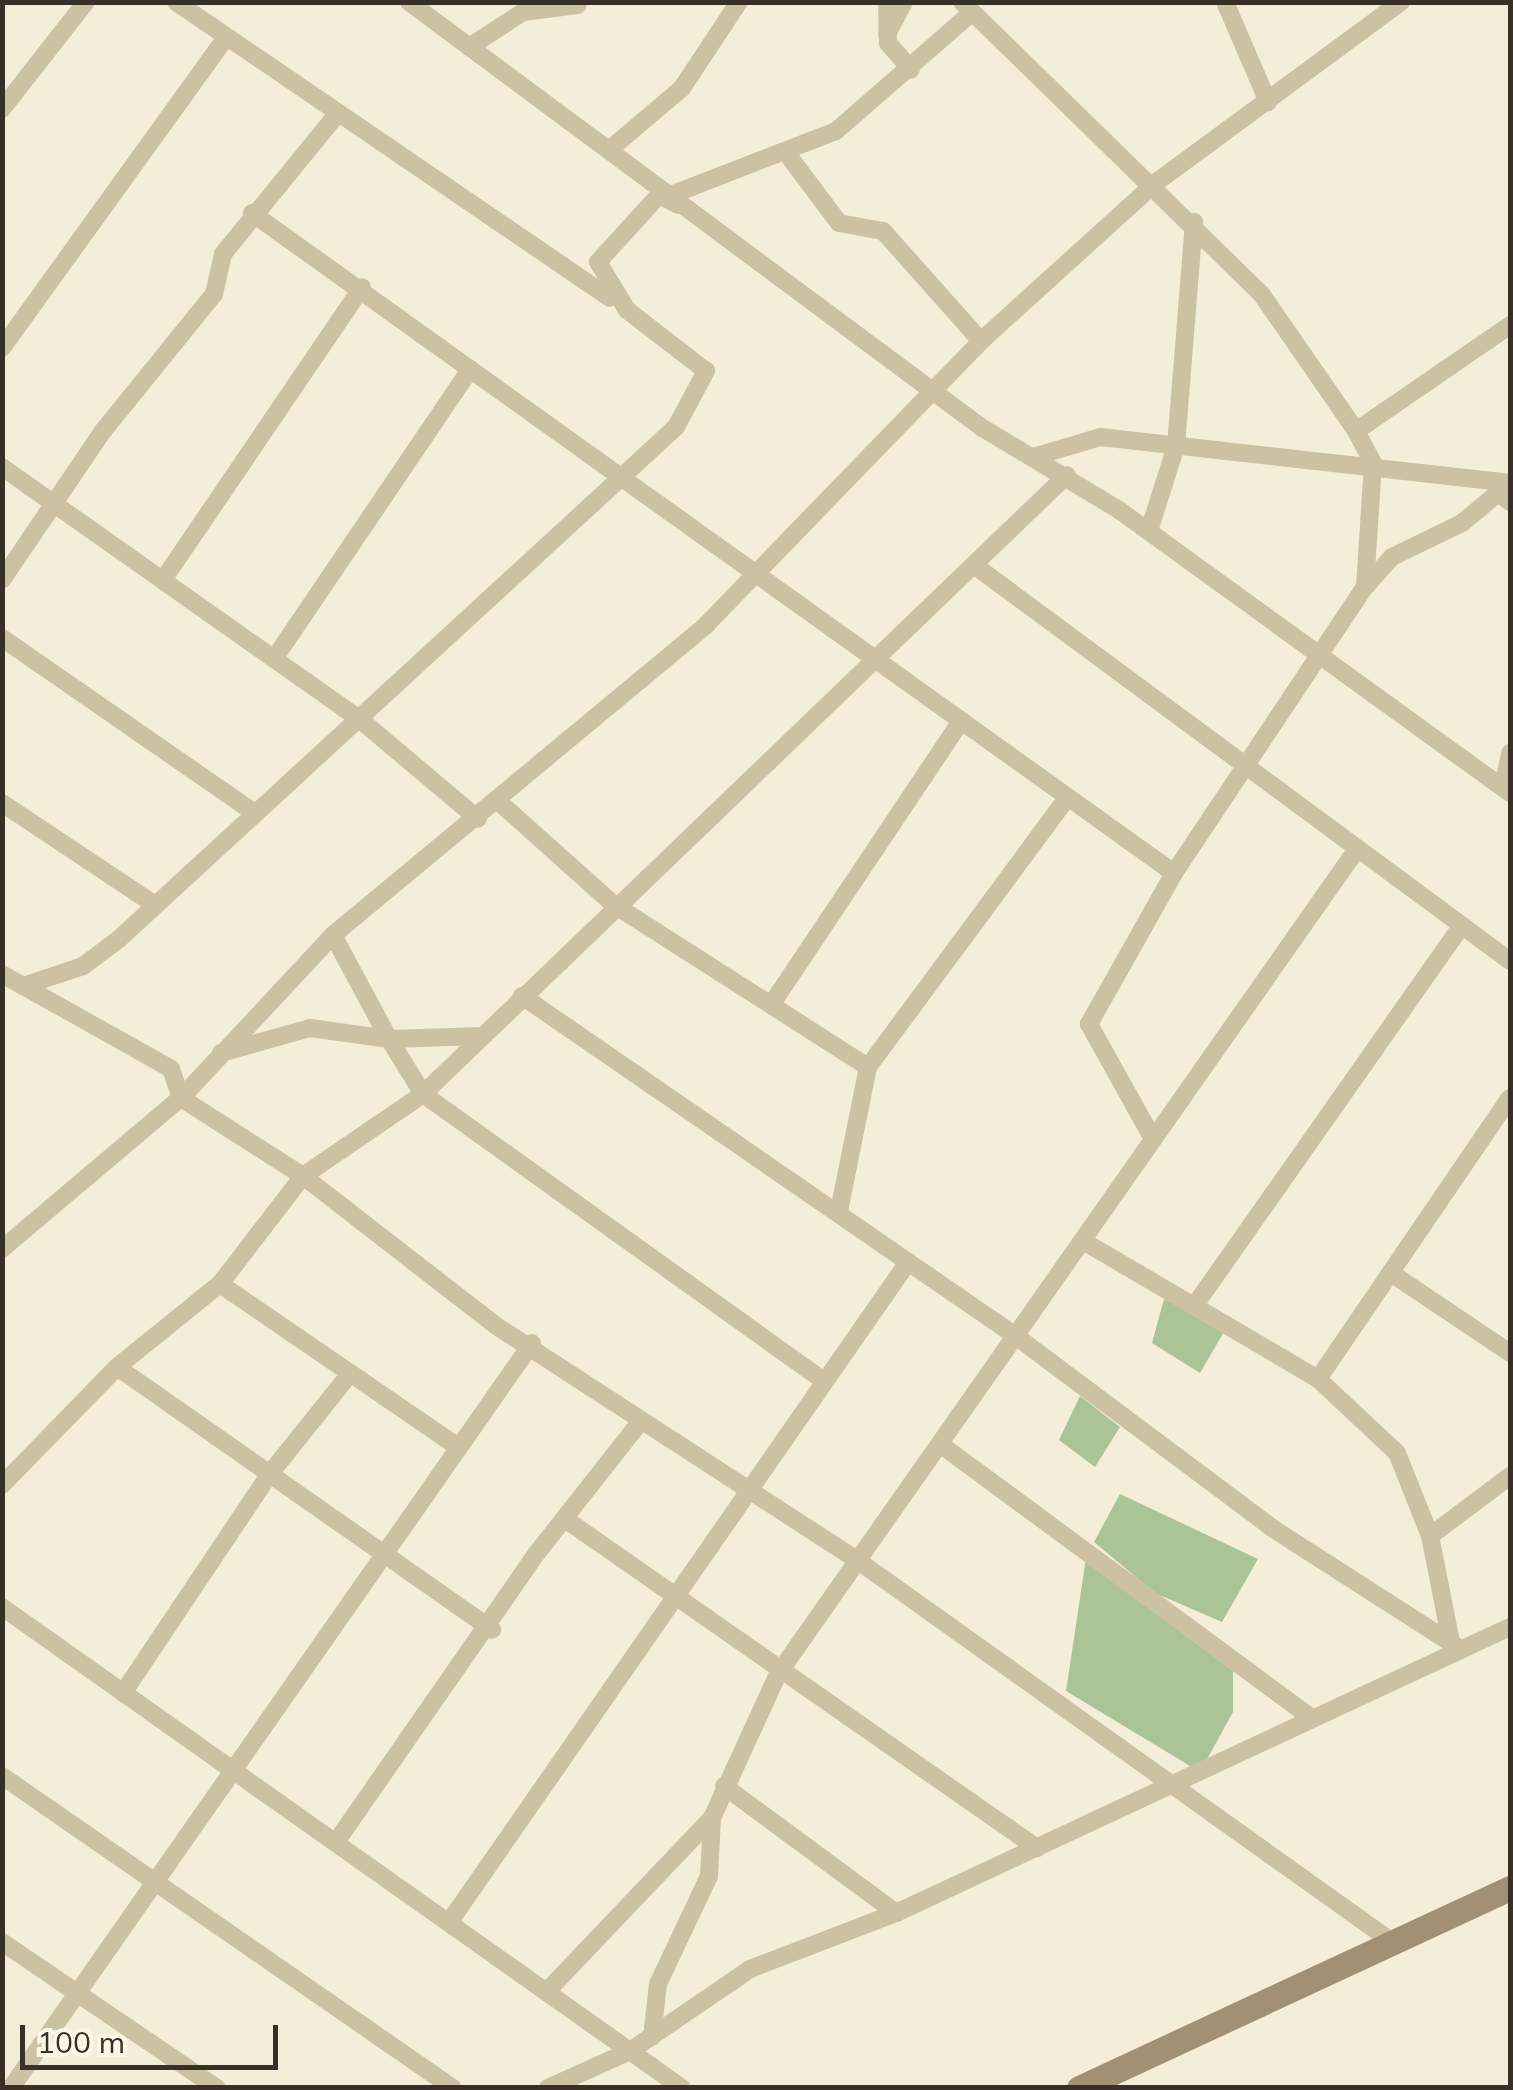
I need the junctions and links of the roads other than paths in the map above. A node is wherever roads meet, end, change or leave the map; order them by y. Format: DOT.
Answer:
graph roads {
  1 [pos="86,2"];
  2 [pos="176,2"];
  3 [pos="408,2"];
  4 [pos="739,2"];
  5 [pos="886,2"];
  6 [pos="904,2"];
  7 [pos="1225,2"];
  8 [pos="1400,2"];
  9 [pos="578,4"];
  10 [pos="966,8"];
  11 [pos="887,34"];
  12 [pos="225,39"];
  13 [pos="468,46"];
  14 [pos="910,69"];
  15 [pos="1268,102"];
  16 [pos="2,109"];
  17 [pos="338,114"];
  18 [pos="609,150"];
  19 [pos="785,151"];
  20 [pos="1154,184"];
  21 [pos="676,193"];
  22 [pos="252,213"];
  23 [pos="702,216"];
  24 [pos="1194,222"];
  25 [pos="362,287"];
  26 [pos="627,310"];
  27 [pos="1510,325"];
  28 [pos="6,335"];
  29 [pos="981,340"];
  30 [pos="470,369"];
  31 [pos="932,391"];
  32 [pos="1356,431"];
  33 [pos="1176,446"];
  34 [pos="1034,458"];
  35 [pos="1373,464"];
  36 [pos="2,466"];
  37 [pos="1066,475"];
  38 [pos="622,476"];
  39 [pos="1507,490"];
  40 [pos="57,505"];
  41 [pos="1149,531"];
  42 [pos="978,568"];
  43 [pos="758,573"];
  44 [pos="2,580"];
  45 [pos="163,580"];
  46 [pos="1365,587"];
  47 [pos="2,638"];
  48 [pos="1316,656"];
  49 [pos="274,659"];
  50 [pos="877,662"];
  51 [pos="357,717"];
  52 [pos="958,726"];
  53 [pos="1510,753"];
  54 [pos="1248,766"];
  55 [pos="1507,790"];
  56 [pos="498,802"];
  57 [pos="1064,802"];
  58 [pos="2,804"];
  59 [pos="255,813"];
  60 [pos="478,820"];
  61 [pos="1357,849"];
  62 [pos="1174,873"];
  63 [pos="613,904"];
  64 [pos="155,905"];
  65 [pos="1460,928"];
  66 [pos="333,936"];
  67 [pos="1510,962"];
  68 [pos="2,977"];
  69 [pos="28,988"];
  70 [pos="522,996"];
  71 [pos="774,1002"];
  72 [pos="482,1036"];
  73 [pos="389,1039"];
  74 [pos="220,1054"];
  75 [pos="868,1068"];
  76 [pos="423,1094"];
  77 [pos="181,1098"];
  78 [pos="1510,1098"];
  79 [pos="1504,1122"];
  80 [pos="1154,1139"];
  81 [pos="303,1176"];
  82 [pos="838,1211"];
  83 [pos="1082,1240"];
  84 [pos="2,1249"];
  85 [pos="908,1262"];
  86 [pos="1391,1273"];
  87 [pos="220,1284"];
  88 [pos="1195,1305"];
  89 [pos="1017,1337"];
  90 [pos="532,1342"];
  91 [pos="1510,1353"];
  92 [pos="117,1367"];
  93 [pos="348,1376"];
  94 [pos="821,1379"];
  95 [pos="1318,1379"];
  96 [pos="640,1422"];
  97 [pos="456,1444"];
  98 [pos="940,1444"];
  99 [pos="268,1476"];
  100 [pos="1510,1476"];
  101 [pos="2,1485"];
  102 [pos="746,1492"];
  103 [pos="568,1520"];
  104 [pos="1430,1536"];
  105 [pos="381,1552"];
  106 [pos="857,1560"];
  107 [pos="676,1588"];
  108 [pos="2,1607"];
  109 [pos="1510,1627"];
  110 [pos="492,1630"];
  111 [pos="1454,1642"];
  112 [pos="778,1674"];
  113 [pos="122,1692"];
  114 [pos="1312,1718"];
  115 [pos="231,1768"];
  116 [pos="2,1776"];
  117 [pos="1178,1782"];
  118 [pos="724,1786"];
  119 [pos="712,1818"];
  120 [pos="336,1842"];
  121 [pos="1036,1848"];
  122 [pos="153,1882"];
  123 [pos="1510,1888"];
  124 [pos="896,1914"];
  125 [pos="450,1921"];
  126 [pos="1390,1941"];
  127 [pos="2,1942"];
  128 [pos="550,1988"];
  129 [pos="78,1991"];
  130 [pos="652,2037"];
  131 [pos="630,2052"];
  132 [pos="11,2088"];
  133 [pos="217,2088"];
  134 [pos="453,2088"];
  135 [pos="548,2088"];
  136 [pos="682,2088"];
  137 [pos="1079,2088"];
  1 -- 16 [label="street"];
  2 -- 12 [label="street"];
  3 -- 13 [label="street"];
  4 -- 18 [label="street"];
  5 -- 11 [label="street"];
  6 -- 11 [label="street"];
  7 -- 15 [label="street"];
  8 -- 15 [label="street"];
  9 -- 13 [label="street"];
  10 -- 14 [label="street"];
  10 -- 20 [label="street"];
  11 -- 14 [label="street"];
  12 -- 17 [label="street"];
  12 -- 28 [label="street"];
  13 -- 18 [label="street"];
  14 -- 19 [label="street"];
  15 -- 20 [label="street"];
  17 -- 22 [label="street"];
  17 -- 26 [label="street"];
  18 -- 21 [label="street"];
  19 -- 21 [label="street"];
  19 -- 29 [label="street"];
  20 -- 24 [label="street"];
  20 -- 29 [label="street"];
  21 -- 23 [label="street"];
  22 -- 25 [label="street"];
  22 -- 40 [label="street"];
  23 -- 26 [label="street"];
  23 -- 31 [label="street"];
  24 -- 32 [label="street"];
  24 -- 33 [label="street"];
  25 -- 30 [label="street"];
  25 -- 45 [label="street"];
  26 -- 38 [label="street"];
  27 -- 32 [label="street"];
  29 -- 31 [label="street"];
  30 -- 38 [label="street"];
  30 -- 49 [label="street"];
  31 -- 34 [label="street"];
  31 -- 43 [label="street"];
  32 -- 35 [label="street"];
  33 -- 34 [label="street"];
  33 -- 35 [label="street"];
  33 -- 41 [label="street"];
  34 -- 37 [label="street"];
  35 -- 39 [label="street"];
  35 -- 46 [label="street"];
  36 -- 40 [label="street"];
  37 -- 41 [label="street"];
  37 -- 42 [label="street"];
  38 -- 43 [label="street"];
  38 -- 51 [label="street"];
  39 -- 46 [label="street"];
  40 -- 44 [label="street"];
  40 -- 45 [label="street"];
  41 -- 48 [label="street"];
  42 -- 50 [label="street"];
  42 -- 54 [label="street"];
  43 -- 50 [label="street"];
  43 -- 56 [label="street"];
  45 -- 49 [label="street"];
  46 -- 48 [label="street"];
  47 -- 59 [label="street"];
  48 -- 54 [label="street"];
  48 -- 55 [label="street"];
  49 -- 51 [label="street"];
  50 -- 52 [label="street"];
  50 -- 63 [label="street"];
  51 -- 59 [label="street"];
  51 -- 60 [label="street"];
  52 -- 57 [label="street"];
  52 -- 71 [label="street"];
  53 -- 55 [label="street"];
  54 -- 61 [label="street"];
  54 -- 62 [label="street"];
  56 -- 60 [label="street"];
  56 -- 63 [label="street"];
  57 -- 62 [label="street"];
  57 -- 75 [label="street"];
  58 -- 64 [label="street"];
  59 -- 64 [label="street"];
  60 -- 66 [label="street"];
  61 -- 65 [label="street"];
  61 -- 80 [label="street"];
  62 -- 80 [label="street"];
  63 -- 70 [label="street"];
  63 -- 71 [label="street"];
  64 -- 69 [label="street"];
  65 -- 67 [label="street"];
  65 -- 88 [label="street"];
  66 -- 73 [label="street"];
  66 -- 74 [label="street"];
  68 -- 69 [label="street"];
  69 -- 77 [label="street"];
  70 -- 72 [label="street"];
  70 -- 82 [label="street"];
  71 -- 75 [label="street"];
  72 -- 73 [label="street"];
  72 -- 76 [label="street"];
  73 -- 74 [label="street"];
  73 -- 76 [label="street"];
  74 -- 77 [label="street"];
  75 -- 82 [label="street"];
  76 -- 81 [label="street"];
  76 -- 94 [label="street"];
  77 -- 81 [label="street"];
  77 -- 84 [label="street"];
  78 -- 79 [label="street"];
  79 -- 86 [label="street"];
  80 -- 83 [label="street"];
  81 -- 87 [label="street"];
  81 -- 90 [label="street"];
  82 -- 85 [label="street"];
  83 -- 88 [label="street"];
  83 -- 89 [label="street"];
  85 -- 89 [label="street"];
  85 -- 94 [label="street"];
  86 -- 91 [label="street"];
  86 -- 95 [label="street"];
  87 -- 92 [label="street"];
  87 -- 93 [label="street"];
  88 -- 95 [label="street"];
  89 -- 98 [label="street"];
  89 -- 111 [label="street"];
  90 -- 96 [label="street"];
  90 -- 97 [label="street"];
  92 -- 99 [label="street"];
  92 -- 101 [label="street"];
  93 -- 97 [label="street"];
  93 -- 99 [label="street"];
  94 -- 102 [label="street"];
  95 -- 104 [label="street"];
  96 -- 102 [label="street"];
  96 -- 103 [label="street"];
  97 -- 105 [label="street"];
  98 -- 106 [label="street"];
  98 -- 114 [label="street"];
  99 -- 105 [label="street"];
  99 -- 113 [label="street"];
  100 -- 104 [label="street"];
  102 -- 106 [label="street"];
  102 -- 107 [label="street"];
  103 -- 107 [label="street"];
  103 -- 110 [label="street"];
  104 -- 111 [label="street"];
  105 -- 110 [label="street"];
  105 -- 115 [label="street"];
  106 -- 112 [label="street"];
  106 -- 117 [label="street"];
  107 -- 112 [label="street"];
  107 -- 125 [label="street"];
  108 -- 113 [label="street"];
  109 -- 111 [label="street"];
  110 -- 120 [label="street"];
  111 -- 114 [label="street"];
  112 -- 118 [label="street"];
  112 -- 121 [label="street"];
  113 -- 115 [label="street"];
  114 -- 117 [label="street"];
  115 -- 120 [label="street"];
  115 -- 122 [label="street"];
  116 -- 122 [label="street"];
  117 -- 121 [label="street"];
  117 -- 126 [label="street"];
  118 -- 119 [label="street"];
  118 -- 124 [label="street"];
  119 -- 128 [label="street"];
  119 -- 130 [label="street"];
  120 -- 125 [label="street"];
  121 -- 124 [label="street"];
  122 -- 129 [label="street"];
  122 -- 134 [label="street"];
  123 -- 126 [label="street"];
  124 -- 130 [label="street"];
  125 -- 128 [label="street"];
  126 -- 137 [label="street"];
  127 -- 129 [label="street"];
  128 -- 131 [label="street"];
  129 -- 132 [label="street"];
  129 -- 133 [label="street"];
  130 -- 131 [label="street"];
  131 -- 135 [label="street"];
  131 -- 136 [label="street"];
}
